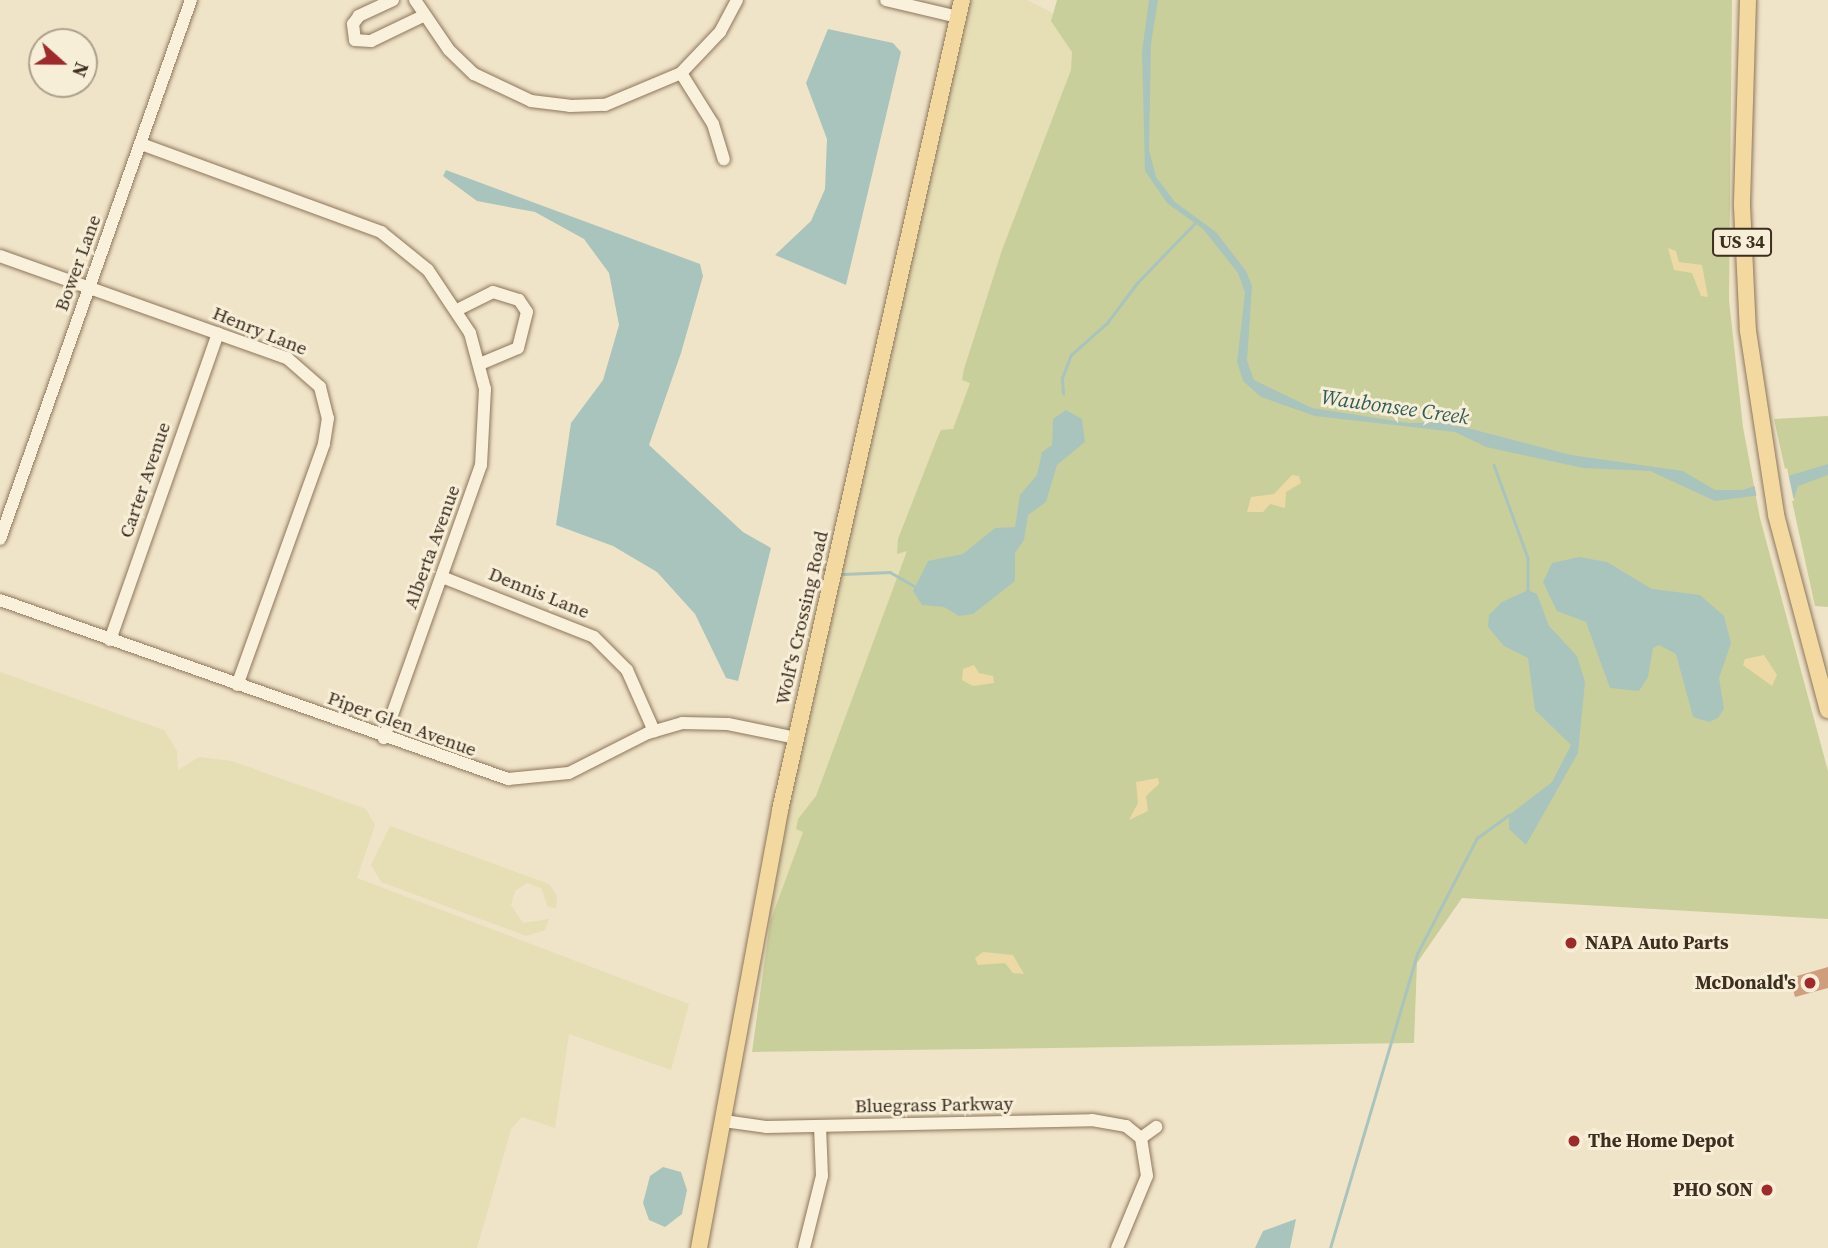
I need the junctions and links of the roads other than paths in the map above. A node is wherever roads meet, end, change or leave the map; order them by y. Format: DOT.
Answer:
graph roads {
  1 [pos="191,0"];
  2 [pos="393,0"];
  3 [pos="415,0"];
  4 [pos="737,0"];
  5 [pos="886,0"];
  6 [pos="962,0"];
  7 [pos="1748,0"];
  8 [pos="423,16"];
  9 [pos="958,17"];
  10 [pos="681,73"];
  11 [pos="141,144"];
  12 [pos="724,159"];
  13 [pos="0,256"];
  14 [pos="90,287"];
  15 [pos="457,310"];
  16 [pos="218,333"];
  17 [pos="480,364"];
  18 [pos="0,539"];
  19 [pos="442,577"];
  20 [pos="0,600"];
  21 [pos="110,640"];
  22 [pos="237,685"];
  23 [pos="1828,710"];
  24 [pos="654,731"];
  25 [pos="384,738"];
  26 [pos="796,738"];
  27 [pos="724,1121"];
  28 [pos="1156,1126"];
  29 [pos="820,1127"];
  30 [pos="1141,1138"];
  31 [pos="699,1248"];
  32 [pos="804,1248"];
  33 [pos="1117,1248"];
  1 -- 11 [label="street, Bower Lane"];
  2 -- 8 [label="street"];
  3 -- 8 [label="street"];
  4 -- 10 [label="street"];
  5 -- 9 [label="street"];
  6 -- 9 [label="main road, Wolf's Crossing Road"];
  7 -- 23 [label="main road, US 34"];
  8 -- 10 [label="street"];
  9 -- 26 [label="main road, Wolf's Crossing Road"];
  10 -- 12 [label="street"];
  11 -- 14 [label="street, Bower Lane"];
  11 -- 15 [label="street, Alberta Avenue"];
  13 -- 14 [label="street, Henry Lane"];
  14 -- 16 [label="street, Henry Lane"];
  14 -- 18 [label="street, Bower Lane"];
  15 -- 17 [label="street, Alberta Avenue"];
  15 -- 17 [label="street"];
  16 -- 21 [label="street, Carter Avenue"];
  16 -- 22 [label="street, Henry Lane"];
  17 -- 19 [label="street, Alberta Avenue"];
  19 -- 24 [label="street, Dennis Lane"];
  19 -- 25 [label="street, Alberta Avenue"];
  20 -- 21 [label="street, Piper Glen Avenue"];
  21 -- 22 [label="street, Piper Glen Avenue"];
  22 -- 25 [label="street, Piper Glen Avenue"];
  24 -- 25 [label="street, Piper Glen Avenue"];
  24 -- 26 [label="street, Piper Glen Avenue"];
  26 -- 27 [label="main road, Wolf's Crossing Road"];
  27 -- 29 [label="street, Bluegrass Parkway"];
  27 -- 31 [label="main road, Wolf's Crossing Road"];
  28 -- 30 [label="street"];
  29 -- 30 [label="street, Bluegrass Parkway"];
  29 -- 32 [label="street"];
  30 -- 33 [label="street"];
}
